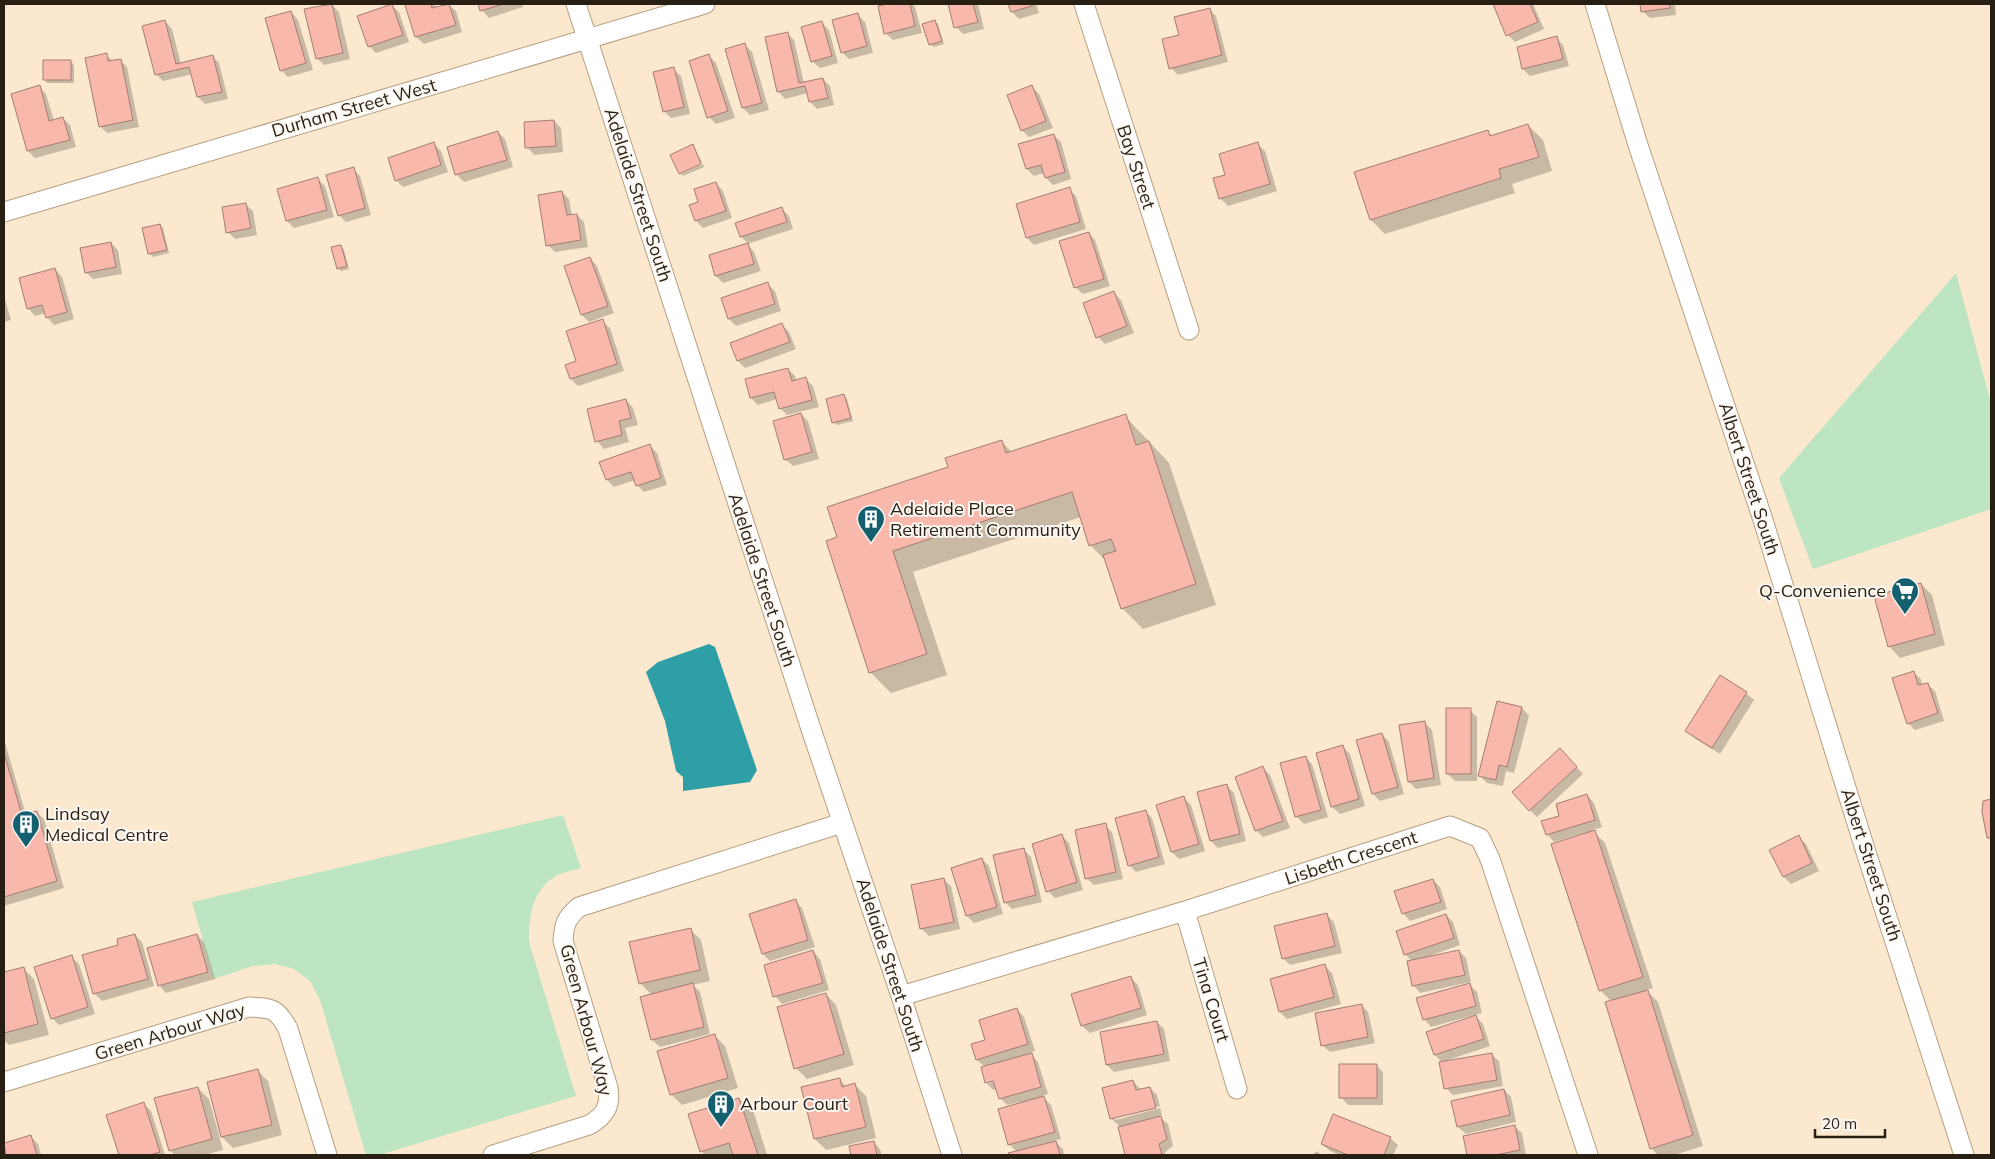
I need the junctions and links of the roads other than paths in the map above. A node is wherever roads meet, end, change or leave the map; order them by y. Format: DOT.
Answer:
graph roads {
  1 [pos="576,4"];
  2 [pos="705,4"];
  3 [pos="1084,4"];
  4 [pos="1595,4"];
  5 [pos="587,40"];
  6 [pos="4,212"];
  7 [pos="1189,330"];
  8 [pos="842,823"];
  9 [pos="1185,911"];
  10 [pos="901,996"];
  11 [pos="4,1082"];
  12 [pos="1237,1088"];
  13 [pos="327,1155"];
  14 [pos="493,1155"];
  15 [pos="952,1155"];
  16 [pos="1588,1155"];
  17 [pos="1964,1155"];
  1 -- 5 [label="street, Adelaide Street South"];
  2 -- 5 [label="street, Durham Street West"];
  3 -- 7 [label="street, Bay Street"];
  4 -- 17 [label="street, Albert Street South"];
  5 -- 6 [label="street, Durham Street West"];
  5 -- 8 [label="street, Adelaide Street South"];
  8 -- 10 [label="street, Adelaide Street South"];
  8 -- 14 [label="street, Green Arbour Way"];
  9 -- 10 [label="street, Lisbeth Crescent"];
  9 -- 12 [label="street, Tina Court"];
  9 -- 16 [label="street, Lisbeth Crescent"];
  10 -- 15 [label="street, Adelaide Street South"];
  11 -- 13 [label="street, Green Arbour Way"];
}
